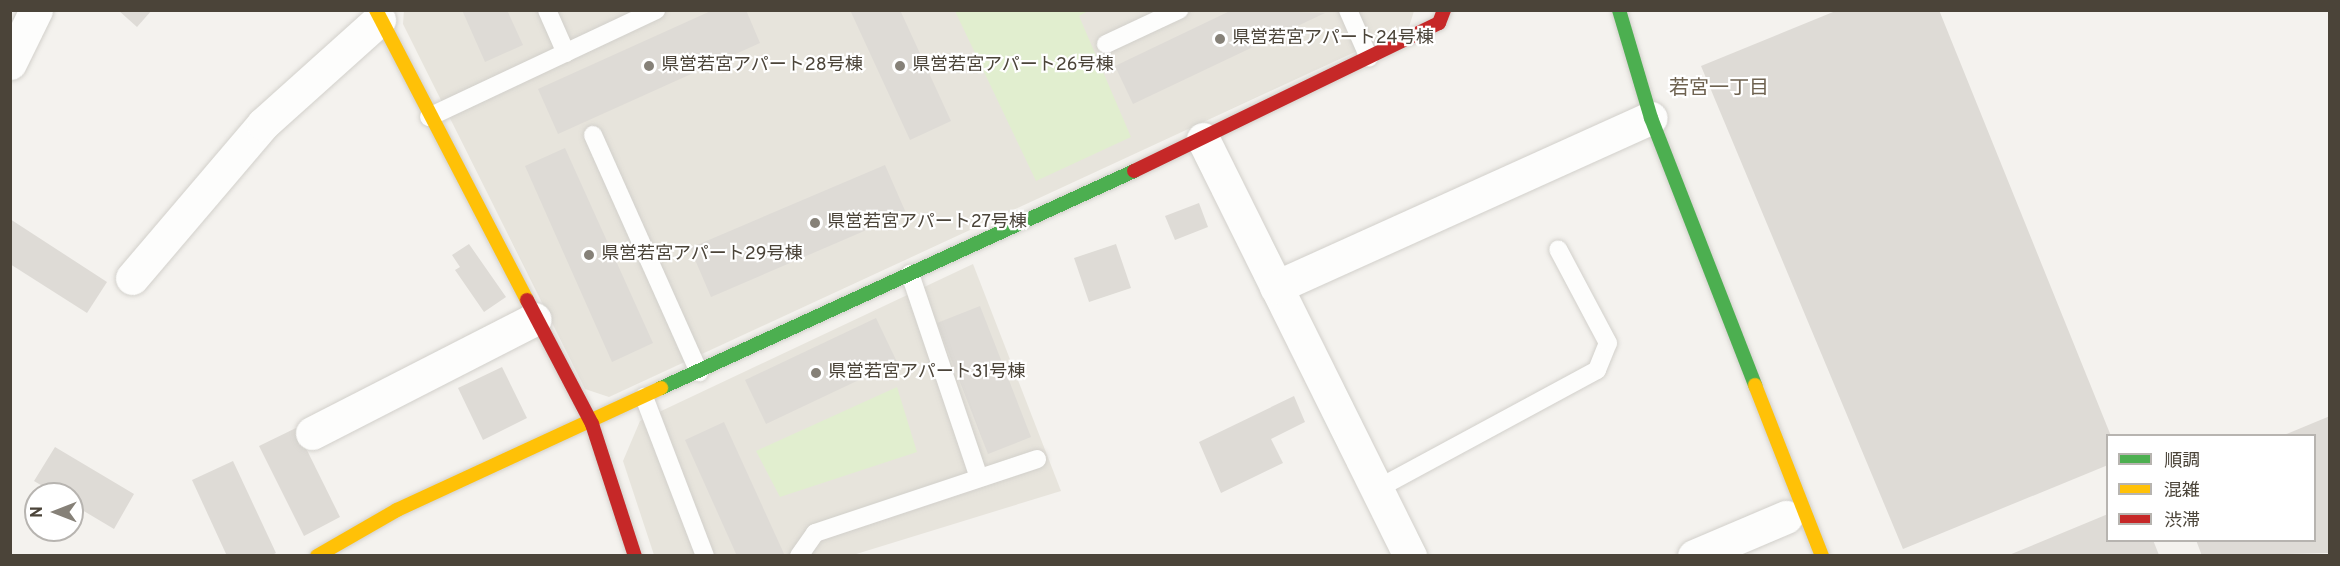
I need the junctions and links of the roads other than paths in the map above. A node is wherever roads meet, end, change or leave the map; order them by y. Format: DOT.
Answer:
graph roads {
  1 [pos="36,10"];
  2 [pos="547,10"];
  3 [pos="656,10"];
  4 [pos="1179,10"];
  5 [pos="1347,10"];
  6 [pos="1444,10"];
  7 [pos="1619,10"];
  8 [pos="378,15"];
  9 [pos="1106,44"];
  10 [pos="566,53"];
  11 [pos="1369,58"];
  12 [pos="10,63"];
  13 [pos="429,117"];
  14 [pos="1651,118"];
  15 [pos="593,135"];
  16 [pos="1203,139"];
  17 [pos="1558,249"];
  18 [pos="910,274"];
  19 [pos="132,278"];
  20 [pos="1276,287"];
  21 [pos="535,319"];
  22 [pos="699,372"];
  23 [pos="644,397"];
  24 [pos="592,424"];
  25 [pos="312,433"];
  26 [pos="1037,459"];
  27 [pos="979,478"];
  28 [pos="1377,489"];
  29 [pos="1786,517"];
  30 [pos="316,555"];
  31 [pos="636,555"];
  32 [pos="705,555"];
  33 [pos="800,555"];
  34 [pos="1410,555"];
  35 [pos="1694,555"];
  36 [pos="1822,555"];
  1 -- 12 [label="street"];
  2 -- 10 [label="lane"];
  3 -- 10 [label="lane"];
  4 -- 9 [label="lane"];
  5 -- 11 [label="lane"];
  6 -- 11 [label="street"];
  7 -- 14 [label="street"];
  8 -- 13 [label="street"];
  8 -- 19 [label="street"];
  10 -- 13 [label="lane"];
  11 -- 16 [label="street"];
  13 -- 21 [label="street"];
  14 -- 20 [label="street"];
  14 -- 36 [label="street"];
  15 -- 22 [label="lane"];
  16 -- 18 [label="street"];
  16 -- 20 [label="street"];
  17 -- 28 [label="lane"];
  18 -- 22 [label="street"];
  18 -- 27 [label="lane"];
  20 -- 28 [label="street"];
  21 -- 24 [label="street"];
  21 -- 25 [label="street"];
  22 -- 23 [label="street"];
  23 -- 24 [label="street"];
  23 -- 32 [label="lane"];
  24 -- 30 [label="street"];
  24 -- 31 [label="street"];
  26 -- 27 [label="lane"];
  27 -- 33 [label="lane"];
  28 -- 34 [label="street"];
  29 -- 35 [label="street"];
}
